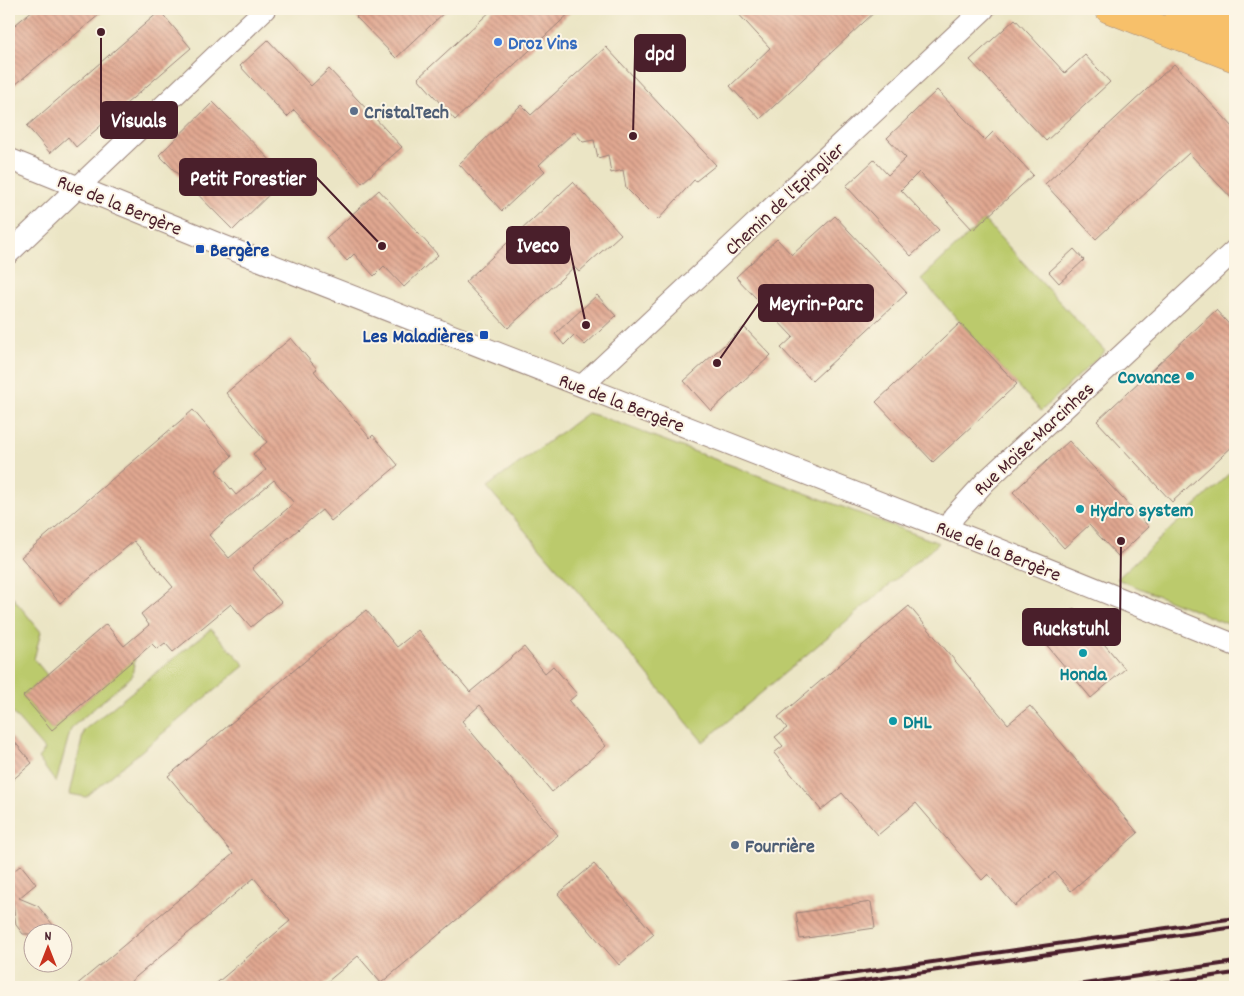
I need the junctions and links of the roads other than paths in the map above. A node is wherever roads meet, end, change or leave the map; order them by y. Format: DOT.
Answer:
graph roads {
  1 [pos="265,9"];
  2 [pos="984,9"];
  3 [pos="1109,9"];
  4 [pos="1177,9"];
  5 [pos="1235,32"];
  6 [pos="1235,58"];
  7 [pos="9,158"];
  8 [pos="79,188"];
  9 [pos="1235,250"];
  10 [pos="9,253"];
  11 [pos="582,386"];
  12 [pos="948,529"];
  13 [pos="1235,645"];
  1 -- 8 [label="street"];
  2 -- 11 [label="street, Chemin de l'Epinglier"];
  3 -- 6 [label="main road"];
  4 -- 5 [label="main road"];
  7 -- 8 [label="street, Rue de la Bergère"];
  8 -- 10 [label="street"];
  8 -- 11 [label="street, Rue de la Bergère"];
  9 -- 12 [label="street, Rue Moïse-Marcinhes"];
  11 -- 12 [label="street, Rue de la Bergère"];
  12 -- 13 [label="street, Rue de la Bergère"];
}
